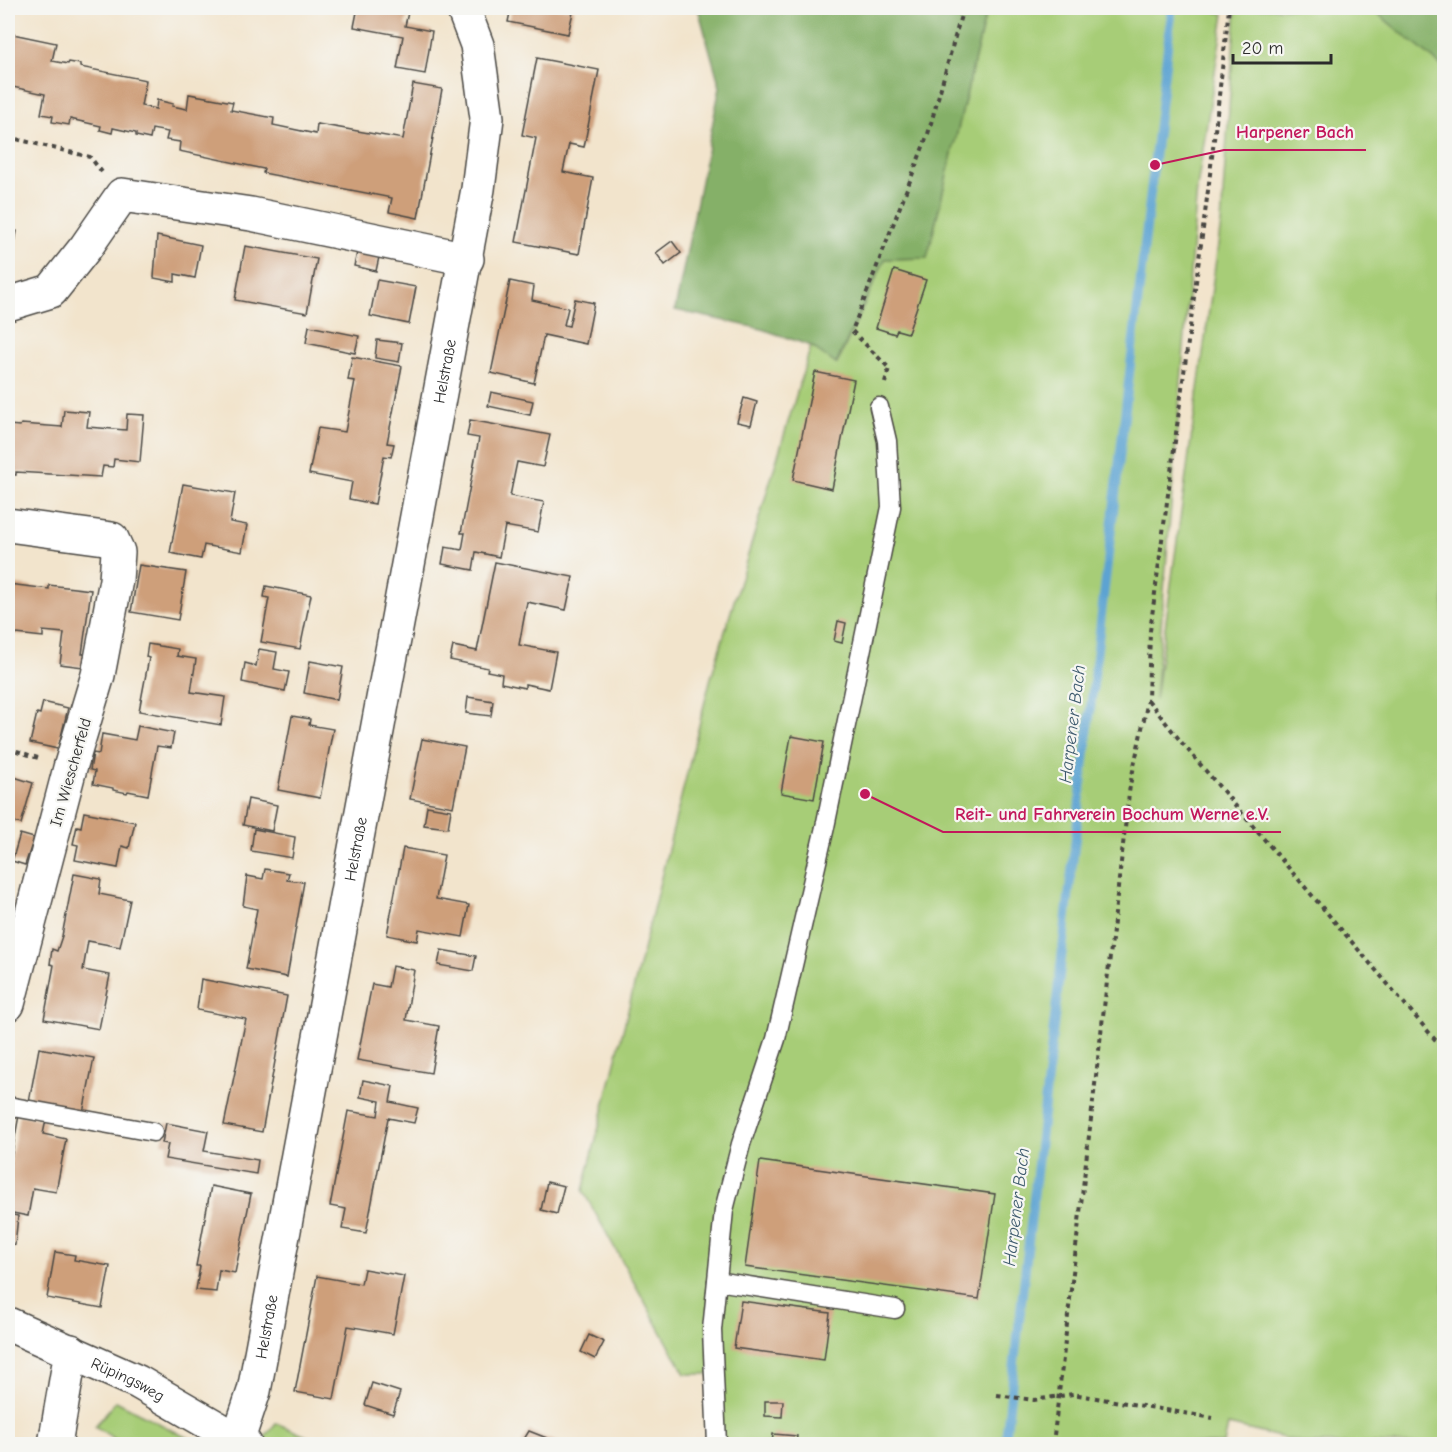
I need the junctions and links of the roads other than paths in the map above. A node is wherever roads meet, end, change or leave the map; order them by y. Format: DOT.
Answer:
graph roads {
  1 [pos="463,8"];
  2 [pos="466,259"];
  3 [pos="8,304"];
  4 [pos="879,407"];
  5 [pos="8,525"];
  6 [pos="8,1004"];
  7 [pos="8,1106"];
  8 [pos="153,1132"];
  9 [pos="717,1281"];
  10 [pos="895,1309"];
  11 [pos="8,1324"];
  12 [pos="70,1351"];
  13 [pos="241,1442"];
  14 [pos="55,1444"];
  15 [pos="717,1444"];
  1 -- 2 [label="street, Helstraße"];
  2 -- 3 [label="street"];
  2 -- 13 [label="street, Helstraße"];
  4 -- 9 [label="lane"];
  5 -- 6 [label="street, Im Wiescherfeld"];
  7 -- 8 [label="lane"];
  9 -- 10 [label="lane"];
  9 -- 15 [label="lane"];
  11 -- 12 [label="street, Rüpingsweg"];
  12 -- 13 [label="street, Rüpingsweg"];
  12 -- 14 [label="street"];
}
